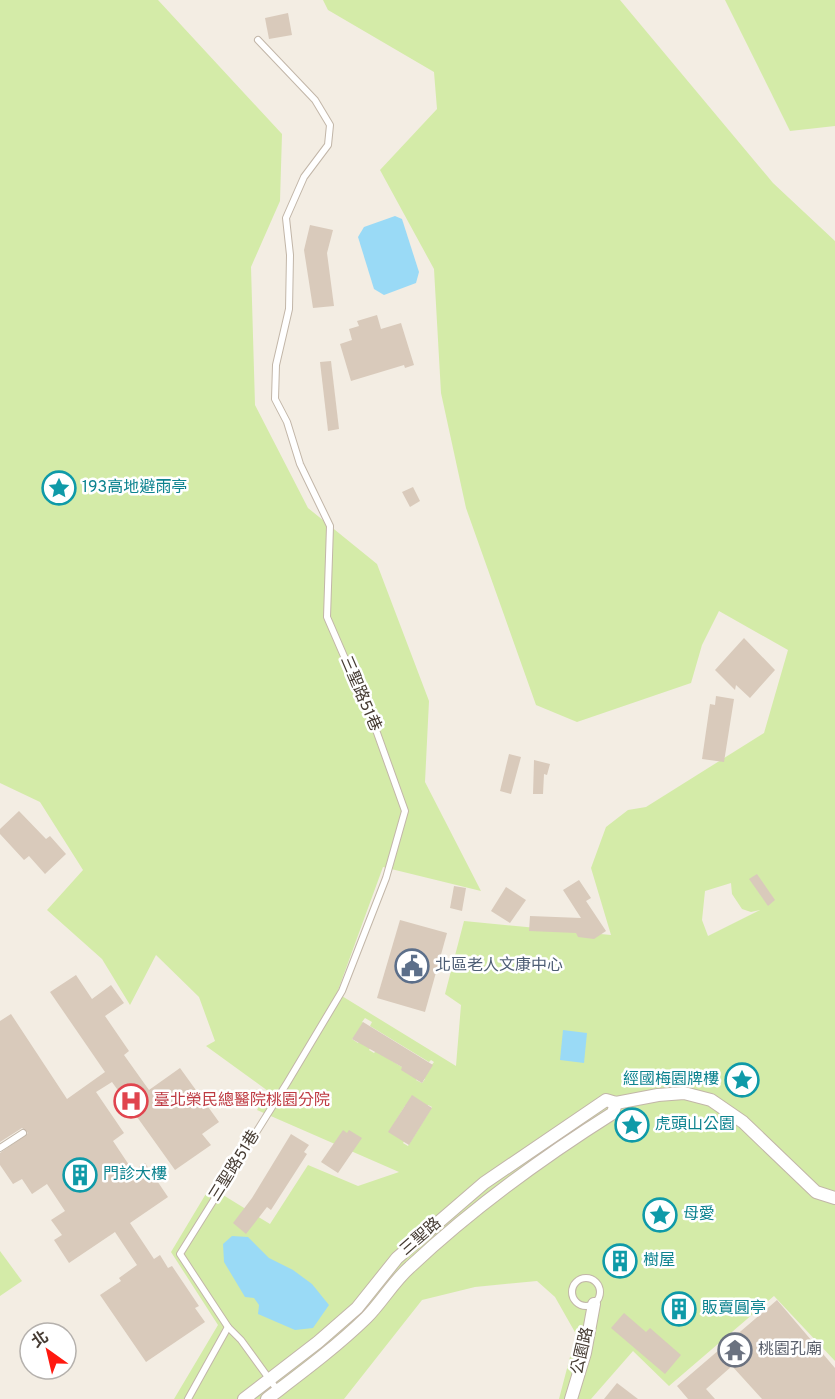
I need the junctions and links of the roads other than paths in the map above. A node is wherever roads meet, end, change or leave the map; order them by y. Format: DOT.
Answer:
graph roads {
  1 [pos="258,40"];
  2 [pos="616,1103"];
  3 [pos="23,1133"];
  4 [pos="0,1148"];
  5 [pos="835,1198"];
  6 [pos="594,1304"];
  7 [pos="228,1327"];
  8 [pos="270,1380"];
  9 [pos="278,1391"];
  10 [pos="188,1399"];
  11 [pos="244,1399"];
  12 [pos="267,1399"];
  13 [pos="570,1399"];
  1 -- 7 [label="lane, 三聖路51巷"];
  2 -- 5 [label="street, 三聖路"];
  2 -- 8 [label="street, 三聖路"];
  2 -- 9 [label="street, 三聖路"];
  3 -- 4 [label="lane"];
  6 -- 6 [label="lane, 公園路"];
  6 -- 13 [label="street, 公園路"];
  7 -- 8 [label="lane, 三聖路51巷"];
  7 -- 10 [label="lane"];
  8 -- 9 [label="lane, 三聖路51巷"];
  8 -- 11 [label="street, 三聖路"];
  9 -- 12 [label="street, 三聖路"];
}
